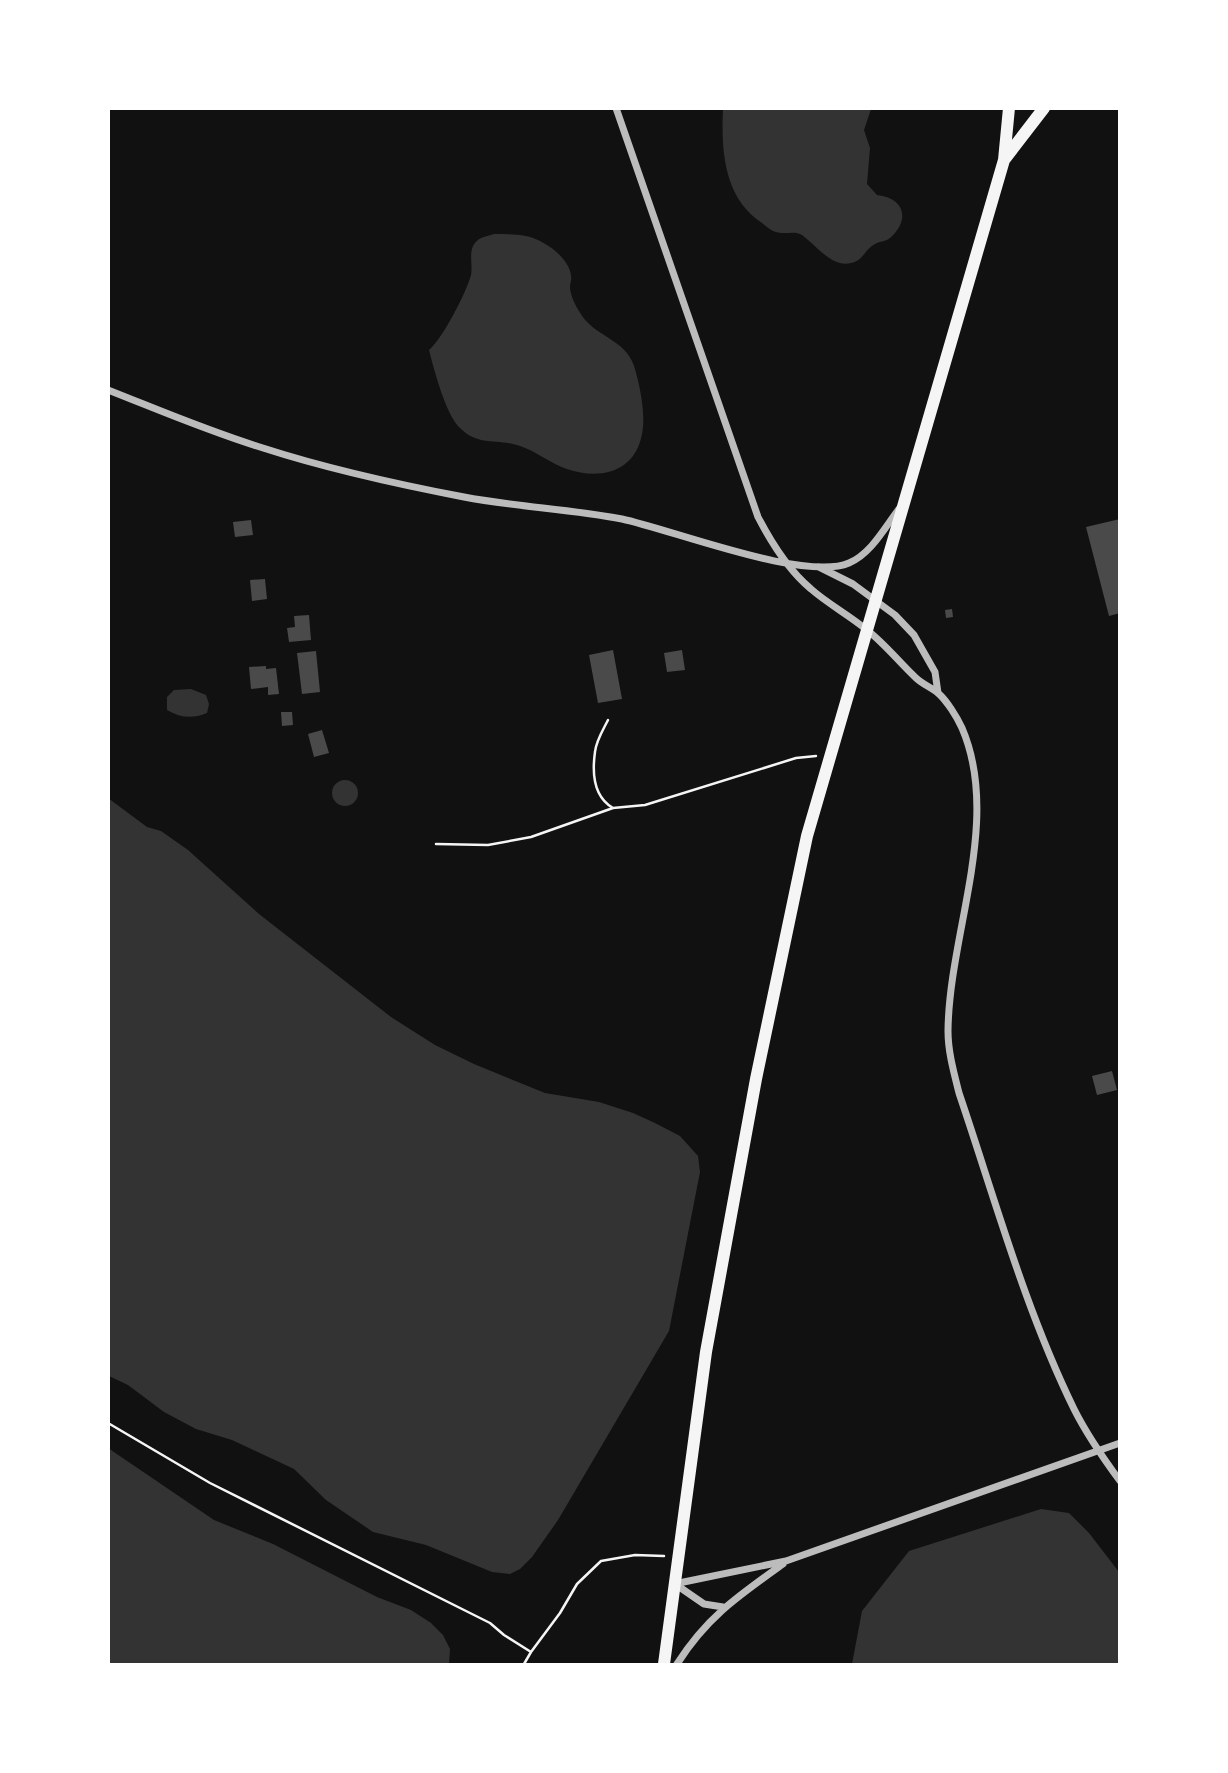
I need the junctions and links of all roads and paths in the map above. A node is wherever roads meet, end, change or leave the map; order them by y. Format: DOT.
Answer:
graph roads {
  1 [pos="615,108"];
  2 [pos="1009,108"];
  3 [pos="1044,108"];
  4 [pos="1004,160"];
  5 [pos="108,390"];
  6 [pos="902,506"];
  7 [pos="786,563"];
  8 [pos="818,567"];
  9 [pos="874,599"];
  10 [pos="866,629"];
  11 [pos="938,693"];
  12 [pos="608,720"];
  13 [pos="830,755"];
  14 [pos="613,808"];
  15 [pos="436,844"];
  16 [pos="108,1423"];
  17 [pos="1119,1443"];
  18 [pos="1099,1452"];
  19 [pos="1119,1481"];
  20 [pos="678,1557"];
  21 [pos="786,1561"];
  22 [pos="674,1584"];
  23 [pos="723,1607"];
  24 [pos="531,1652"];
  25 [pos="524,1664"];
  26 [pos="664,1664"];
  27 [pos="677,1664"];
  1 -- 7 [label="street"];
  2 -- 4 [label="main road"];
  3 -- 4 [label="main road"];
  4 -- 6 [label="main road"];
  5 -- 7 [label="street"];
  6 -- 8 [label="street"];
  6 -- 9 [label="main road"];
  7 -- 8 [label="street"];
  7 -- 10 [label="street"];
  8 -- 9 [label="street"];
  9 -- 10 [label="main road"];
  9 -- 11 [label="street"];
  10 -- 11 [label="street"];
  10 -- 13 [label="main road"];
  11 -- 18 [label="street"];
  12 -- 14 [label="path"];
  13 -- 14 [label="path"];
  13 -- 20 [label="main road"];
  14 -- 15 [label="path"];
  16 -- 24 [label="path"];
  17 -- 18 [label="street"];
  18 -- 19 [label="street"];
  18 -- 21 [label="street"];
  20 -- 22 [label="main road"];
  20 -- 24 [label="path"];
  21 -- 22 [label="street"];
  21 -- 23 [label="street"];
  22 -- 23 [label="street"];
  22 -- 26 [label="main road"];
  23 -- 27 [label="street"];
  24 -- 25 [label="path"];
}
